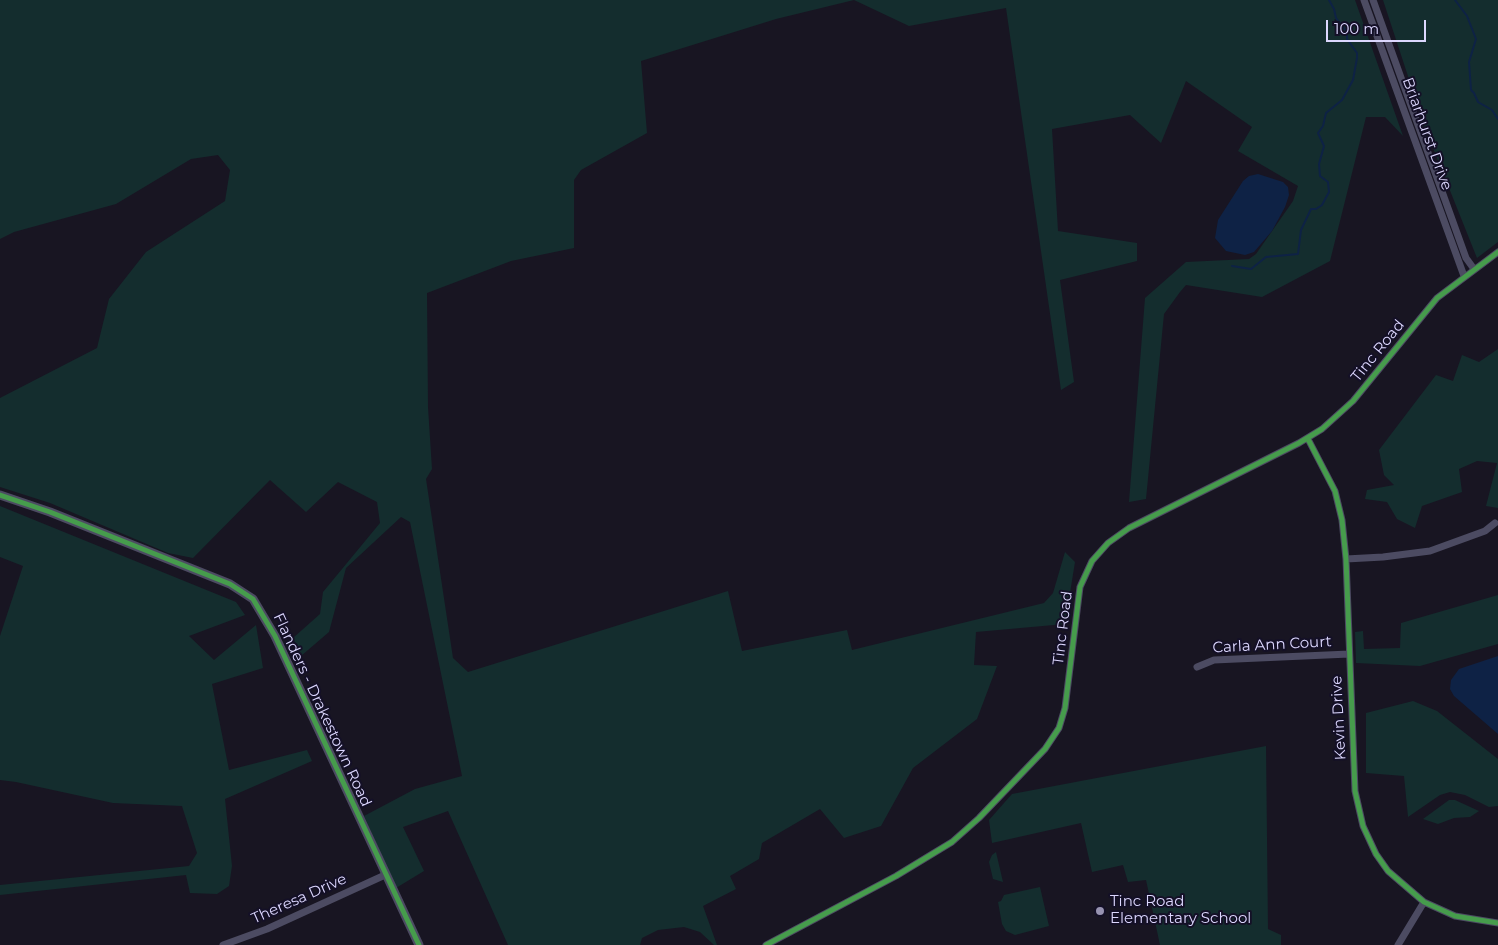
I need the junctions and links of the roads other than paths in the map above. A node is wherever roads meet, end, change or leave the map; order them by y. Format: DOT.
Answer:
graph roads {
  1 [pos="1364,0"];
  2 [pos="1373,0"];
  3 [pos="1498,252"];
  4 [pos="1474,269"];
  5 [pos="1464,276"];
  6 [pos="1308,438"];
  7 [pos="0,495"];
  8 [pos="1496,523"];
  9 [pos="1346,559"];
  10 [pos="1349,654"];
  11 [pos="1197,667"];
  12 [pos="385,875"];
  13 [pos="1424,902"];
  14 [pos="1498,923"];
  15 [pos="224,945"];
  16 [pos="419,945"];
  17 [pos="766,945"];
  18 [pos="1398,945"];
  1 -- 5 [label="street, Briarhurst Drive"];
  2 -- 4 [label="street, Briarhurst Drive"];
  3 -- 4 [label="street, Tinc Road"];
  4 -- 5 [label="street, Tinc Road"];
  5 -- 6 [label="street, Tinc Road"];
  6 -- 9 [label="street, Kevin Drive"];
  6 -- 17 [label="street, Tinc Road"];
  7 -- 12 [label="street, Flanders - Drakestown Road"];
  8 -- 9 [label="street"];
  9 -- 10 [label="street, Kevin Drive"];
  10 -- 11 [label="street, Carla Ann Court"];
  10 -- 13 [label="street, Kevin Drive"];
  12 -- 15 [label="street, Theresa Drive"];
  12 -- 16 [label="street, Flanders - Drakestown Road"];
  13 -- 14 [label="street, Kevin Drive"];
  13 -- 18 [label="street"];
}
